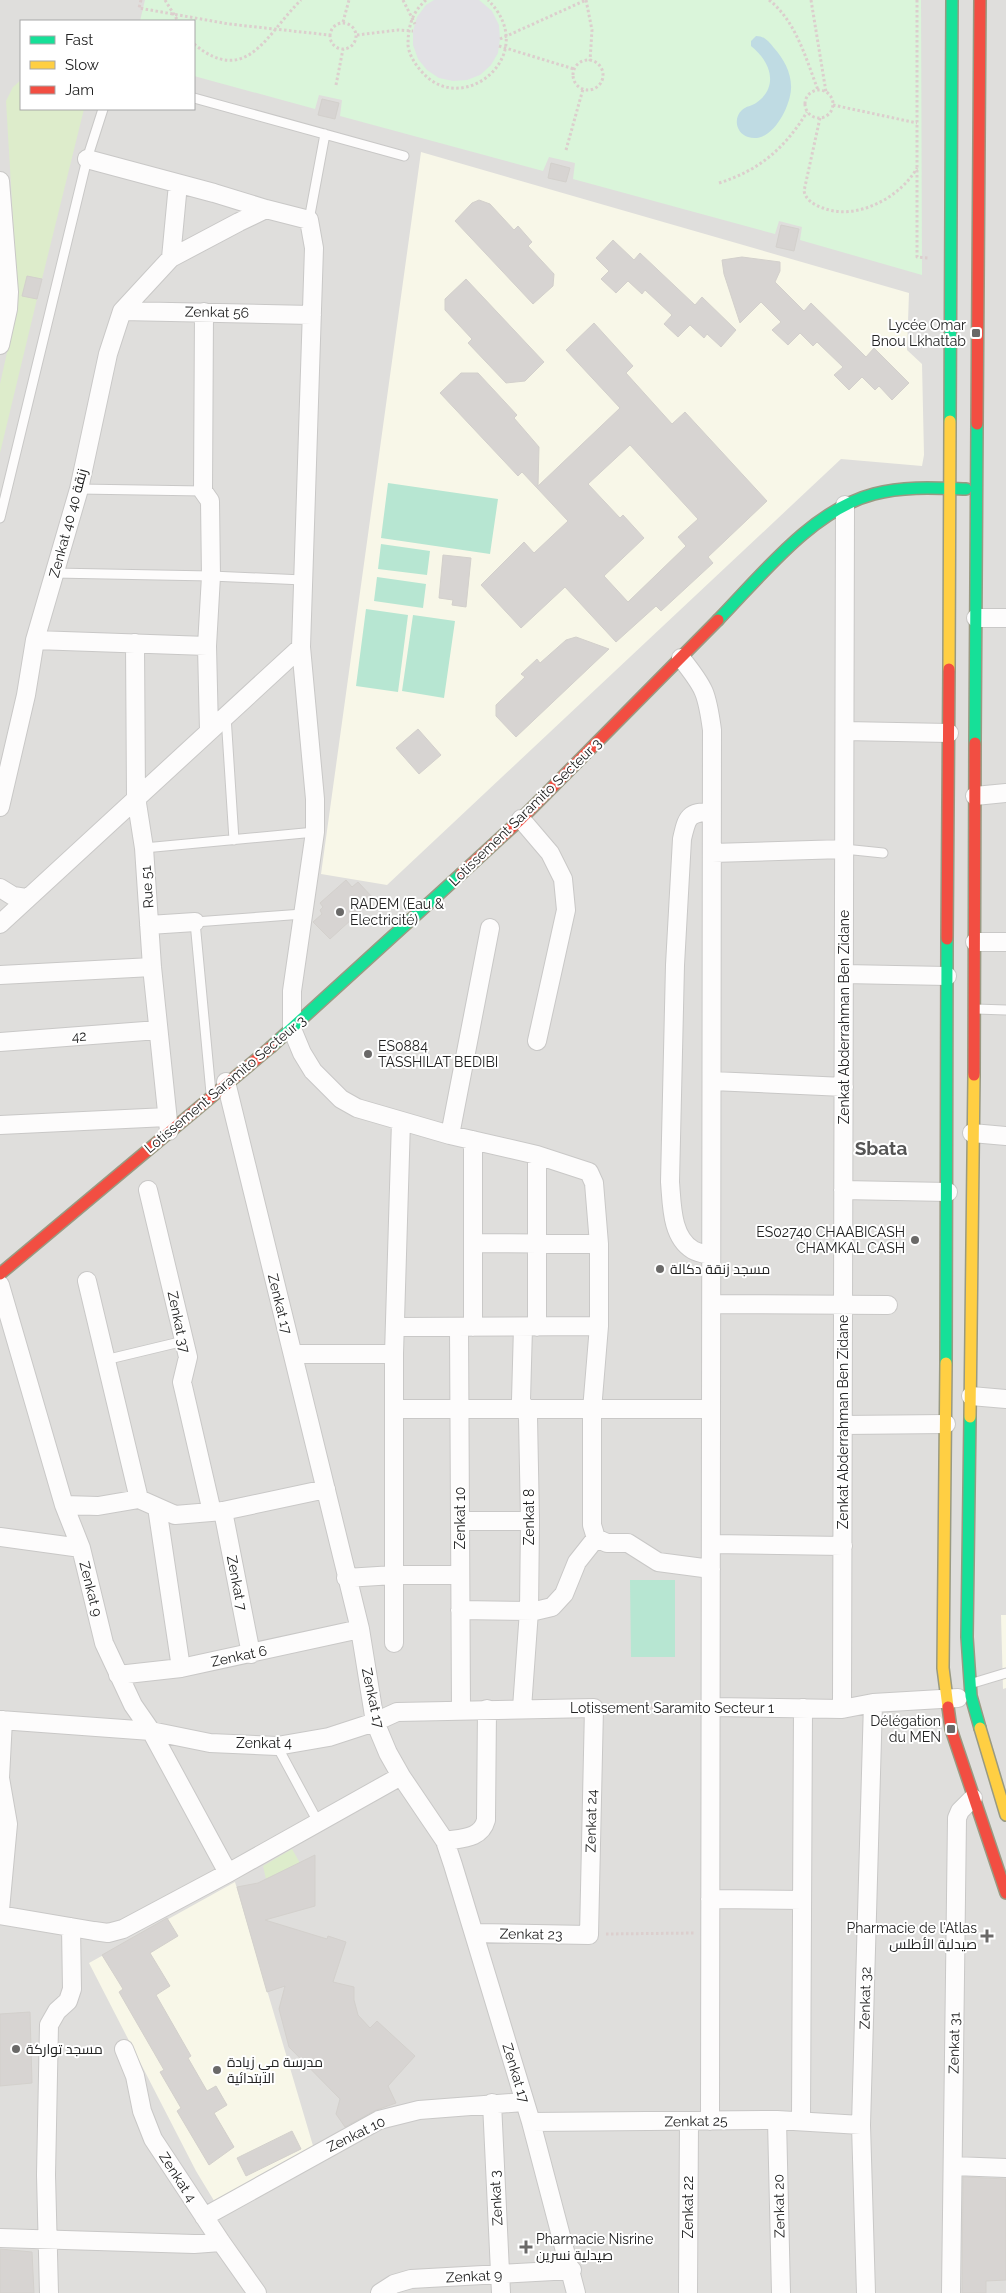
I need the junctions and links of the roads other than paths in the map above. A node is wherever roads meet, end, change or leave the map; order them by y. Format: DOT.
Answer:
graph roads {
  1 [pos="980,0"];
  2 [pos="951,2"];
  3 [pos="195,98"];
  4 [pos="103,110"];
  5 [pos="325,134"];
  6 [pos="404,156"];
  7 [pos="87,159"];
  8 [pos="0,181"];
  9 [pos="178,184"];
  10 [pos="266,209"];
  11 [pos="309,220"];
  12 [pos="171,258"];
  13 [pos="122,311"];
  14 [pos="204,312"];
  15 [pos="312,315"];
  16 [pos="0,345"];
  17 [pos="79,489"];
  18 [pos="951,489"];
  19 [pos="976,490"];
  20 [pos="203,491"];
  21 [pos="845,505"];
  22 [pos="0,518"];
  23 [pos="54,573"];
  24 [pos="211,576"];
  25 [pos="303,580"];
  26 [pos="976,618"];
  27 [pos="1006,618"];
  28 [pos="35,640"];
  29 [pos="135,643"];
  30 [pos="207,646"];
  31 [pos="301,648"];
  32 [pos="681,658"];
  33 [pos="226,716"];
  34 [pos="209,731"];
  35 [pos="845,731"];
  36 [pos="949,733"];
  37 [pos="1006,793"];
  38 [pos="975,796"];
  39 [pos="136,797"];
  40 [pos="0,807"];
  41 [pos="712,812"];
  42 [pos="521,820"];
  43 [pos="315,832"];
  44 [pos="234,840"];
  45 [pos="144,848"];
  46 [pos="844,849"];
  47 [pos="712,853"];
  48 [pos="883,853"];
  49 [pos="0,888"];
  50 [pos="26,898"];
  51 [pos="303,914"];
  52 [pos="195,922"];
  53 [pos="0,924"];
  54 [pos="149,925"];
  55 [pos="490,928"];
  56 [pos="975,942"];
  57 [pos="1006,942"];
  58 [pos="152,967"];
  59 [pos="844,974"];
  60 [pos="0,975"];
  61 [pos="947,976"];
  62 [pos="974,1009"];
  63 [pos="1006,1010"];
  64 [pos="292,1029"];
  65 [pos="158,1030"];
  66 [pos="0,1042"];
  67 [pos="537,1042"];
  68 [pos="712,1081"];
  69 [pos="226,1082"];
  70 [pos="844,1087"];
  71 [pos="211,1095"];
  72 [pos="401,1121"];
  73 [pos="168,1124"];
  74 [pos="0,1125"];
  75 [pos="972,1133"];
  76 [pos="450,1135"];
  77 [pos="1006,1136"];
  78 [pos="472,1140"];
  79 [pos="537,1154"];
  80 [pos="148,1190"];
  81 [pos="843,1190"];
  82 [pos="948,1192"];
  83 [pos="473,1243"];
  84 [pos="536,1243"];
  85 [pos="599,1244"];
  86 [pos="712,1256"];
  87 [pos="0,1274"];
  88 [pos="87,1281"];
  89 [pos="0,1285"];
  90 [pos="712,1304"];
  91 [pos="844,1305"];
  92 [pos="888,1305"];
  93 [pos="599,1326"];
  94 [pos="466,1327"];
  95 [pos="530,1327"];
  96 [pos="395,1328"];
  97 [pos="184,1341"];
  98 [pos="293,1354"];
  99 [pos="394,1354"];
  100 [pos="105,1360"];
  101 [pos="971,1396"];
  102 [pos="1006,1399"];
  103 [pos="394,1409"];
  104 [pos="525,1409"];
  105 [pos="711,1409"];
  106 [pos="459,1410"];
  107 [pos="592,1410"];
  108 [pos="946,1424"];
  109 [pos="843,1425"];
  110 [pos="326,1489"];
  111 [pos="139,1499"];
  112 [pos="64,1505"];
  113 [pos="157,1507"];
  114 [pos="217,1512"];
  115 [pos="460,1521"];
  116 [pos="530,1521"];
  117 [pos="0,1537"];
  118 [pos="596,1538"];
  119 [pos="711,1544"];
  120 [pos="842,1546"];
  121 [pos="81,1548"];
  122 [pos="711,1569"];
  123 [pos="394,1575"];
  124 [pos="460,1575"];
  125 [pos="346,1578"];
  126 [pos="460,1610"];
  127 [pos="529,1611"];
  128 [pos="360,1629"];
  129 [pos="394,1643"];
  130 [pos="252,1654"];
  131 [pos="182,1668"];
  132 [pos="1006,1673"];
  133 [pos="118,1675"];
  134 [pos="971,1690"];
  135 [pos="946,1699"];
  136 [pos="873,1703"];
  137 [pos="711,1706"];
  138 [pos="522,1708"];
  139 [pos="594,1708"];
  140 [pos="803,1708"];
  141 [pos="842,1708"];
  142 [pos="461,1709"];
  143 [pos="487,1709"];
  144 [pos="2,1720"];
  145 [pos="375,1722"];
  146 [pos="151,1731"];
  147 [pos="276,1746"];
  148 [pos="401,1776"];
  149 [pos="973,1798"];
  150 [pos="1006,1815"];
  151 [pos="318,1822"];
  152 [pos="445,1841"];
  153 [pos="228,1873"];
  154 [pos="1006,1892"];
  155 [pos="710,1899"];
  156 [pos="802,1900"];
  157 [pos="0,1910"];
  158 [pos="0,1915"];
  159 [pos="71,1927"];
  160 [pos="474,1933"];
  161 [pos="589,1935"];
  162 [pos="124,2049"];
  163 [pos="524,2102"];
  164 [pos="492,2103"];
  165 [pos="777,2120"];
  166 [pos="689,2121"];
  167 [pos="710,2121"];
  168 [pos="801,2121"];
  169 [pos="531,2122"];
  170 [pos="861,2125"];
  171 [pos="953,2166"];
  172 [pos="1006,2168"];
  173 [pos="204,2217"];
  174 [pos="0,2238"];
  175 [pos="47,2240"];
  176 [pos="221,2242"];
  177 [pos="572,2270"];
  178 [pos="500,2274"];
  179 [pos="49,2293"];
  180 [pos="257,2293"];
  181 [pos="380,2293"];
  182 [pos="501,2293"];
  183 [pos="576,2293"];
  184 [pos="688,2293"];
  185 [pos="781,2293"];
  186 [pos="866,2293"];
  187 [pos="951,2293"];
  1 -- 19 [label="main road"];
  2 -- 18 [label="main road"];
  3 -- 5 [label="lane"];
  4 -- 7 [label="lane"];
  5 -- 6 [label="lane"];
  5 -- 11 [label="lane"];
  7 -- 9 [label="street"];
  7 -- 22 [label="lane"];
  8 -- 16 [label="street"];
  9 -- 10 [label="street"];
  9 -- 12 [label="street"];
  10 -- 11 [label="street"];
  10 -- 12 [label="street, Zenkat 40 زنقة 40"];
  11 -- 15 [label="street"];
  12 -- 13 [label="street, Zenkat 40 زنقة 40"];
  13 -- 14 [label="street, Zenkat 56"];
  13 -- 17 [label="street, Zenkat 40 زنقة 40"];
  14 -- 15 [label="street, Zenkat 56"];
  14 -- 20 [label="street"];
  15 -- 25 [label="street"];
  17 -- 20 [label="lane"];
  17 -- 23 [label="street, Zenkat 40 زنقة 40"];
  18 -- 19 [label="main road, Lotissement Saramito Secteur 3"];
  18 -- 21 [label="main road, Lotissement Saramito Secteur 3"];
  18 -- 36 [label="main road"];
  19 -- 26 [label="main road"];
  20 -- 24 [label="street"];
  21 -- 32 [label="main road, Lotissement Saramito Secteur 3"];
  21 -- 35 [label="street, Zenkat Abderrahman Ben Zidane"];
  23 -- 24 [label="lane"];
  23 -- 28 [label="street, Zenkat 40 زنقة 40"];
  24 -- 25 [label="lane"];
  24 -- 30 [label="street"];
  25 -- 31 [label="street"];
  26 -- 27 [label="street"];
  26 -- 38 [label="main road"];
  28 -- 29 [label="street"];
  28 -- 40 [label="street, Zenkat 40 زنقة 40"];
  29 -- 30 [label="street"];
  29 -- 39 [label="street, Rue 51"];
  30 -- 34 [label="street"];
  31 -- 33 [label="street"];
  31 -- 43 [label="street"];
  32 -- 41 [label="street"];
  32 -- 42 [label="main road, Lotissement Saramito Secteur 3"];
  33 -- 34 [label="street"];
  33 -- 44 [label="lane"];
  34 -- 39 [label="street"];
  35 -- 36 [label="street"];
  35 -- 46 [label="street, Zenkat Abderrahman Ben Zidane"];
  36 -- 61 [label="main road"];
  37 -- 38 [label="street"];
  38 -- 56 [label="main road"];
  39 -- 45 [label="street, Rue 51"];
  39 -- 50 [label="street"];
  41 -- 47 [label="street"];
  41 -- 86 [label="street"];
  42 -- 64 [label="main road, Lotissement Saramito Secteur 3"];
  42 -- 67 [label="street"];
  43 -- 44 [label="lane"];
  43 -- 51 [label="street"];
  44 -- 45 [label="lane"];
  45 -- 54 [label="street, Rue 51"];
  46 -- 47 [label="street"];
  46 -- 48 [label="lane"];
  46 -- 59 [label="street, Zenkat Abderrahman Ben Zidane"];
  47 -- 68 [label="street"];
  49 -- 50 [label="street"];
  50 -- 53 [label="street"];
  51 -- 52 [label="lane"];
  51 -- 64 [label="street"];
  52 -- 54 [label="street"];
  52 -- 71 [label="lane"];
  54 -- 58 [label="street, Rue 51"];
  55 -- 76 [label="street"];
  56 -- 57 [label="street"];
  56 -- 62 [label="main road"];
  58 -- 60 [label="street"];
  58 -- 65 [label="street, Rue 51"];
  59 -- 61 [label="street"];
  59 -- 70 [label="street, Zenkat Abderrahman Ben Zidane"];
  61 -- 82 [label="main road"];
  62 -- 63 [label="lane"];
  62 -- 75 [label="main road"];
  64 -- 69 [label="main road, Lotissement Saramito Secteur 3"];
  64 -- 72 [label="street"];
  65 -- 66 [label="street, 42"];
  65 -- 73 [label="street, Rue 51"];
  68 -- 70 [label="street"];
  68 -- 86 [label="street"];
  69 -- 71 [label="main road, Lotissement Saramito Secteur 3"];
  69 -- 98 [label="street, Zenkat 17"];
  70 -- 81 [label="street, Zenkat Abderrahman Ben Zidane"];
  71 -- 73 [label="main road, Lotissement Saramito Secteur 3"];
  72 -- 76 [label="street"];
  72 -- 96 [label="street"];
  73 -- 74 [label="street"];
  73 -- 87 [label="main road, Lotissement Saramito Secteur 3"];
  75 -- 77 [label="street"];
  75 -- 101 [label="main road"];
  76 -- 78 [label="street"];
  78 -- 79 [label="street"];
  78 -- 83 [label="street, Zenkat 10"];
  79 -- 84 [label="street, Zenkat 8"];
  79 -- 85 [label="street"];
  80 -- 97 [label="street, Zenkat 37"];
  81 -- 82 [label="street"];
  81 -- 91 [label="street, Zenkat Abderrahman Ben Zidane"];
  82 -- 108 [label="main road"];
  83 -- 84 [label="street"];
  83 -- 94 [label="street, Zenkat 10"];
  84 -- 85 [label="street"];
  84 -- 95 [label="street, Zenkat 8"];
  85 -- 93 [label="street"];
  86 -- 90 [label="street"];
  88 -- 100 [label="street"];
  89 -- 112 [label="street, Zenkat 9"];
  90 -- 91 [label="street"];
  90 -- 105 [label="street"];
  91 -- 92 [label="street"];
  91 -- 109 [label="street, Zenkat Abderrahman Ben Zidane"];
  93 -- 95 [label="street"];
  93 -- 107 [label="street"];
  94 -- 95 [label="street"];
  94 -- 96 [label="street"];
  94 -- 106 [label="street, Zenkat 10"];
  95 -- 104 [label="street, Zenkat 8"];
  96 -- 99 [label="street"];
  97 -- 100 [label="lane"];
  97 -- 114 [label="street, Zenkat 37"];
  98 -- 99 [label="street"];
  98 -- 110 [label="street, Zenkat 17"];
  99 -- 103 [label="street"];
  100 -- 111 [label="street"];
  101 -- 102 [label="street"];
  101 -- 134 [label="main road"];
  103 -- 106 [label="street"];
  103 -- 123 [label="street"];
  104 -- 106 [label="street"];
  104 -- 107 [label="street"];
  104 -- 116 [label="street, Zenkat 8"];
  105 -- 107 [label="street"];
  105 -- 119 [label="street"];
  106 -- 115 [label="street, Zenkat 10"];
  107 -- 118 [label="street"];
  108 -- 109 [label="street"];
  108 -- 135 [label="main road"];
  109 -- 120 [label="street, Zenkat Abderrahman Ben Zidane"];
  110 -- 114 [label="street"];
  110 -- 125 [label="street, Zenkat 17"];
  111 -- 112 [label="street"];
  111 -- 113 [label="street"];
  112 -- 121 [label="street, Zenkat 9"];
  113 -- 114 [label="street"];
  113 -- 131 [label="street"];
  114 -- 130 [label="street, Zenkat 7"];
  115 -- 116 [label="street"];
  115 -- 124 [label="street, Zenkat 10"];
  116 -- 127 [label="street, Zenkat 8"];
  117 -- 121 [label="street"];
  118 -- 122 [label="street"];
  118 -- 127 [label="street"];
  119 -- 120 [label="street"];
  119 -- 122 [label="street"];
  120 -- 141 [label="street, Zenkat Abderrahman Ben Zidane"];
  121 -- 133 [label="street, Zenkat 9"];
  122 -- 137 [label="street"];
  123 -- 124 [label="street"];
  123 -- 125 [label="street"];
  123 -- 129 [label="street"];
  124 -- 126 [label="street, Zenkat 10"];
  125 -- 128 [label="street, Zenkat 17"];
  126 -- 127 [label="street"];
  126 -- 142 [label="street, Zenkat 10"];
  127 -- 138 [label="street, Zenkat 8"];
  128 -- 130 [label="street, Zenkat 6"];
  128 -- 145 [label="street, Zenkat 17"];
  130 -- 131 [label="street, Zenkat 6"];
  131 -- 133 [label="street, Zenkat 6"];
  132 -- 134 [label="lane"];
  133 -- 146 [label="street, Zenkat 9"];
  134 -- 135 [label="street, Lotissement Saramito Secteur 1"];
  134 -- 150 [label="main road"];
  135 -- 136 [label="street, Lotissement Saramito Secteur 1"];
  135 -- 149 [label="main road"];
  136 -- 141 [label="street, Lotissement Saramito Secteur 1"];
  136 -- 170 [label="street, Zenkat 32"];
  137 -- 140 [label="street, Lotissement Saramito Secteur 1"];
  137 -- 155 [label="street"];
  138 -- 139 [label="street, Lotissement Saramito Secteur 1"];
  138 -- 143 [label="street, Lotissement Saramito Secteur 1"];
  139 -- 161 [label="street, Zenkat 24"];
  140 -- 141 [label="street, Lotissement Saramito Secteur 1"];
  140 -- 156 [label="street"];
  142 -- 143 [label="street, Lotissement Saramito Secteur 1"];
  142 -- 145 [label="street, Lotissement Saramito Secteur 1"];
  143 -- 152 [label="street"];
  144 -- 146 [label="street, Zenkat 4"];
  144 -- 157 [label="street"];
  145 -- 147 [label="street, Zenkat 4"];
  145 -- 148 [label="street, Zenkat 17"];
  146 -- 147 [label="street, Zenkat 4"];
  146 -- 153 [label="street, Zenkat 9"];
  147 -- 151 [label="lane"];
  148 -- 151 [label="street"];
  148 -- 152 [label="street, Zenkat 17"];
  149 -- 154 [label="main road"];
  149 -- 171 [label="street, Zenkat 31"];
  151 -- 153 [label="street"];
  152 -- 160 [label="street, Zenkat 17"];
  153 -- 159 [label="street"];
  155 -- 156 [label="street"];
  155 -- 167 [label="street"];
  156 -- 168 [label="street"];
  158 -- 159 [label="street"];
  159 -- 175 [label="street"];
  160 -- 161 [label="street, Zenkat 23"];
  160 -- 163 [label="street, Zenkat 17"];
  162 -- 173 [label="street, Zenkat 4"];
  163 -- 164 [label="street, Zenkat 10"];
  163 -- 169 [label="street, Zenkat 17"];
  164 -- 173 [label="street, Zenkat 10"];
  164 -- 178 [label="street, Zenkat 3"];
  165 -- 167 [label="street, Zenkat 25"];
  165 -- 168 [label="street, Zenkat 25"];
  165 -- 185 [label="street, Zenkat 20"];
  166 -- 167 [label="street, Zenkat 25"];
  166 -- 169 [label="street, Zenkat 25"];
  166 -- 184 [label="street, Zenkat 22"];
  168 -- 170 [label="street, Zenkat 25"];
  169 -- 177 [label="street, Zenkat 17"];
  170 -- 186 [label="street, Zenkat 32"];
  171 -- 172 [label="street"];
  171 -- 187 [label="street, Zenkat 31"];
  173 -- 176 [label="street, Zenkat 4"];
  174 -- 175 [label="street"];
  175 -- 176 [label="street"];
  175 -- 179 [label="street"];
  176 -- 180 [label="street, Zenkat 4"];
  177 -- 178 [label="street, Zenkat 9"];
  177 -- 183 [label="street, Zenkat 17"];
  178 -- 181 [label="street, Zenkat 9"];
  178 -- 182 [label="street, Zenkat 3"];
}
